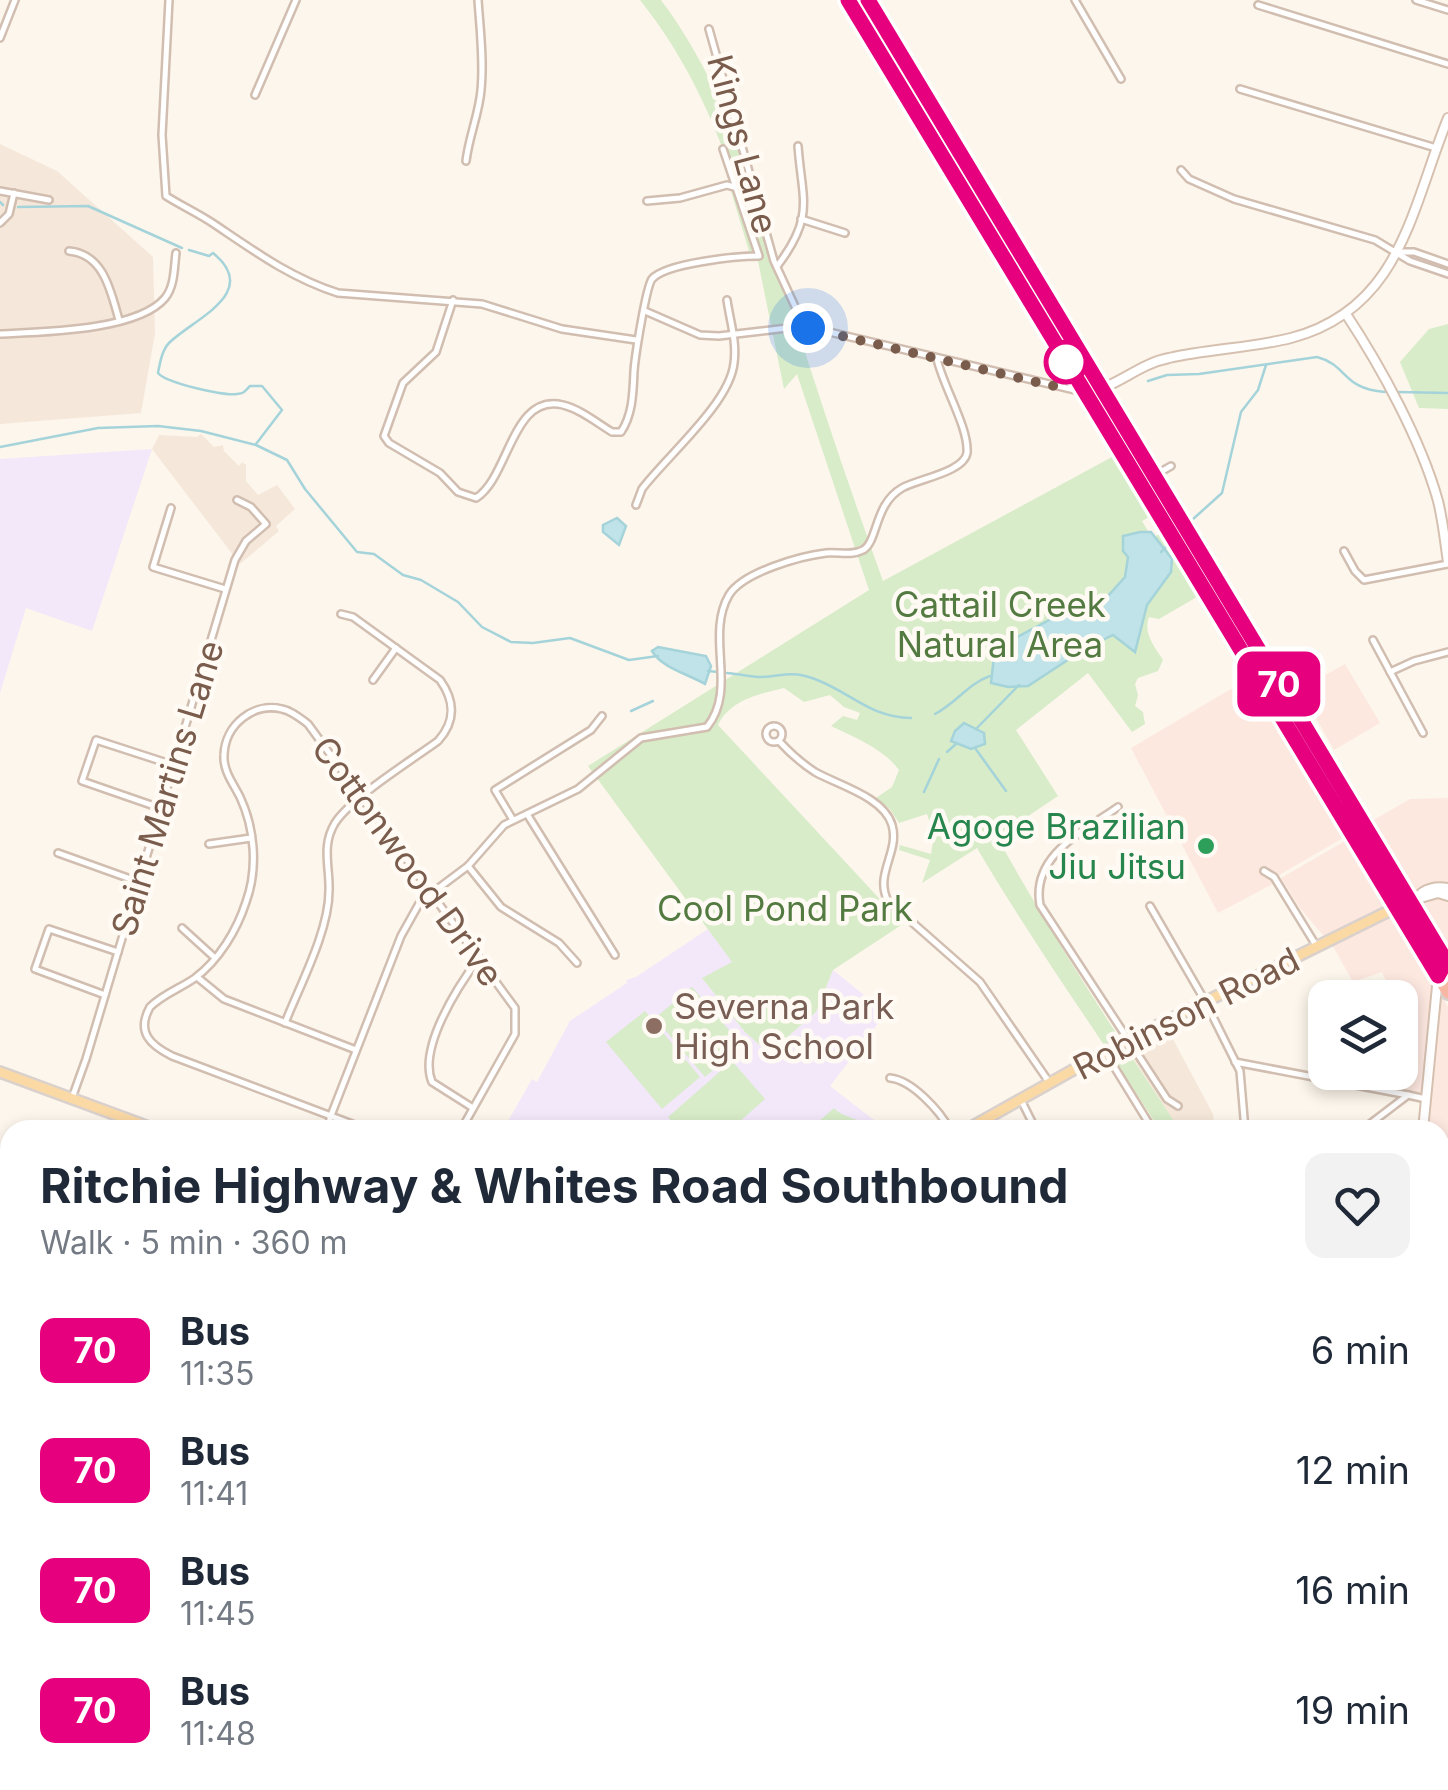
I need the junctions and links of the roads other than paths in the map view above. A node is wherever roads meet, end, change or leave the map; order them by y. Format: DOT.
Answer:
graph roads {
  1 [pos="15,0"];
  2 [pos="169,0"];
  3 [pos="296,0"];
  4 [pos="478,0"];
  5 [pos="848,0"];
  6 [pos="1075,0"];
  7 [pos="1416,0"];
  8 [pos="871,4"];
  9 [pos="1258,6"];
  10 [pos="1448,10"];
  11 [pos="858,16"];
  12 [pos="709,28"];
  13 [pos="0,38"];
  14 [pos="1448,64"];
  15 [pos="1121,79"];
  16 [pos="1240,89"];
  17 [pos="255,95"];
  18 [pos="1448,118"];
  19 [pos="798,146"];
  20 [pos="1436,148"];
  21 [pos="723,149"];
  22 [pos="466,161"];
  23 [pos="1181,170"];
  24 [pos="734,186"];
  25 [pos="0,191"];
  26 [pos="14,193"];
  27 [pos="49,200"];
  28 [pos="647,200"];
  29 [pos="802,219"];
  30 [pos="0,223"];
  31 [pos="845,232"];
  32 [pos="70,250"];
  33 [pos="1399,252"];
  34 [pos="176,253"];
  35 [pos="776,263"];
  36 [pos="1448,264"];
  37 [pos="1448,274"];
  38 [pos="453,300"];
  39 [pos="728,300"];
  40 [pos="645,310"];
  41 [pos="1346,314"];
  42 [pos="119,320"];
  43 [pos="804,326"];
  44 [pos="0,334"];
  45 [pos="733,334"];
  46 [pos="636,340"];
  47 [pos="937,359"];
  48 [pos="1102,390"];
  49 [pos="1085,393"];
  50 [pos="1171,466"];
  51 [pos="1154,476"];
  52 [pos="237,500"];
  53 [pos="636,505"];
  54 [pos="170,508"];
  55 [pos="1344,552"];
  56 [pos="1448,563"];
  57 [pos="226,590"];
  58 [pos="340,614"];
  59 [pos="1373,640"];
  60 [pos="396,648"];
  61 [pos="1448,652"];
  62 [pos="1390,672"];
  63 [pos="373,680"];
  64 [pos="602,716"];
  65 [pos="1423,733"];
  66 [pos="778,741"];
  67 [pos="173,765"];
  68 [pos="363,797"];
  69 [pos="1118,806"];
  70 [pos="161,808"];
  71 [pos="527,814"];
  72 [pos="513,820"];
  73 [pos="251,838"];
  74 [pos="210,844"];
  75 [pos="58,852"];
  76 [pos="468,866"];
  77 [pos="1264,871"];
  78 [pos="139,882"];
  79 [pos="432,892"];
  80 [pos="1448,892"];
  81 [pos="1413,900"];
  82 [pos="1150,906"];
  83 [pos="1396,908"];
  84 [pos="182,928"];
  85 [pos="1317,947"];
  86 [pos="118,952"];
  87 [pos="615,955"];
  88 [pos="215,958"];
  89 [pos="479,958"];
  90 [pos="1447,962"];
  91 [pos="576,963"];
  92 [pos="1438,976"];
  93 [pos="196,977"];
  94 [pos="1448,994"];
  95 [pos="105,995"];
  96 [pos="1205,1001"];
  97 [pos="285,1023"];
  98 [pos="1128,1040"];
  99 [pos="356,1050"];
  100 [pos="1104,1052"];
  101 [pos="1235,1062"];
  102 [pos="0,1072"];
  103 [pos="890,1078"];
  104 [pos="1049,1082"];
  105 [pos="1408,1096"];
  106 [pos="72,1098"];
  107 [pos="1020,1098"];
  108 [pos="1426,1099"];
  109 [pos="1178,1106"];
  110 [pos="473,1108"];
  111 [pos="330,1118"];
  112 [pos="130,1120"];
  113 [pos="336,1120"];
  114 [pos="466,1120"];
  115 [pos="944,1120"];
  116 [pos="983,1120"];
  117 [pos="1031,1120"];
  118 [pos="1148,1120"];
  119 [pos="1244,1120"];
  120 [pos="1376,1120"];
  121 [pos="1424,1120"];
  1 -- 13 [label="street"];
  2 -- 38 [label="street"];
  3 -- 17 [label="street"];
  4 -- 22 [label="street"];
  5 -- 11 [label="highway"];
  6 -- 15 [label="street"];
  7 -- 10 [label="street"];
  8 -- 11 [label="highway"];
  8 -- 48 [label="highway"];
  9 -- 14 [label="street"];
  11 -- 49 [label="highway"];
  12 -- 35 [label="street, Kings Lane"];
  16 -- 20 [label="street"];
  18 -- 20 [label="street"];
  19 -- 29 [label="street"];
  20 -- 33 [label="street"];
  21 -- 24 [label="street"];
  23 -- 33 [label="street"];
  24 -- 28 [label="street"];
  24 -- 40 [label="street"];
  25 -- 26 [label="street"];
  26 -- 27 [label="street"];
  26 -- 30 [label="street"];
  29 -- 31 [label="street"];
  29 -- 35 [label="street"];
  32 -- 42 [label="street"];
  33 -- 36 [label="street"];
  33 -- 37 [label="street"];
  33 -- 41 [label="street"];
  34 -- 42 [label="street"];
  35 -- 43 [label="street, Kings Lane"];
  38 -- 46 [label="street"];
  38 -- 46 [label="street"];
  39 -- 45 [label="street"];
  40 -- 45 [label="street"];
  40 -- 46 [label="street"];
  41 -- 48 [label="street"];
  41 -- 56 [label="street"];
  42 -- 44 [label="street"];
  43 -- 45 [label="street"];
  43 -- 47 [label="street"];
  45 -- 53 [label="street"];
  47 -- 49 [label="street"];
  47 -- 71 [label="street"];
  48 -- 49 [label="street"];
  48 -- 51 [label="highway"];
  49 -- 83 [label="highway"];
  50 -- 51 [label="street"];
  51 -- 81 [label="highway"];
  52 -- 57 [label="street, Saint Martins Lane"];
  54 -- 57 [label="street"];
  55 -- 56 [label="street"];
  57 -- 67 [label="street, Saint Martins Lane"];
  58 -- 60 [label="street"];
  59 -- 62 [label="street"];
  60 -- 63 [label="street"];
  60 -- 68 [label="street"];
  61 -- 62 [label="street"];
  62 -- 65 [label="street"];
  64 -- 72 [label="street"];
  66 -- 104 [label="street"];
  67 -- 70 [label="street, Saint Martins Lane"];
  67 -- 70 [label="street"];
  68 -- 73 [label="street, Cottonwood Drive"];
  68 -- 79 [label="street, Cottonwood Drive"];
  68 -- 97 [label="street"];
  69 -- 98 [label="street"];
  70 -- 78 [label="street, Saint Martins Lane"];
  71 -- 72 [label="street"];
  71 -- 87 [label="street"];
  72 -- 76 [label="street"];
  73 -- 74 [label="street"];
  73 -- 88 [label="street, Cottonwood Drive"];
  75 -- 78 [label="street"];
  76 -- 79 [label="street"];
  76 -- 91 [label="street"];
  77 -- 85 [label="street"];
  78 -- 86 [label="street, Saint Martins Lane"];
  79 -- 89 [label="street, Cottonwood Drive"];
  79 -- 99 [label="street"];
  80 -- 81 [label="street"];
  81 -- 83 [label="main road, Robinson Road"];
  81 -- 90 [label="highway"];
  82 -- 96 [label="street"];
  83 -- 85 [label="main road, Robinson Road"];
  83 -- 92 [label="highway"];
  84 -- 88 [label="street"];
  85 -- 96 [label="main road, Robinson Road"];
  86 -- 95 [label="street, Saint Martins Lane"];
  86 -- 95 [label="street"];
  88 -- 93 [label="street, Cottonwood Drive"];
  89 -- 110 [label="street, Cottonwood Drive"];
  89 -- 110 [label="street"];
  90 -- 92 [label="street"];
  92 -- 94 [label="highway"];
  92 -- 108 [label="street"];
  93 -- 97 [label="street"];
  93 -- 111 [label="street, Cottonwood Drive"];
  95 -- 106 [label="street, Saint Martins Lane"];
  96 -- 98 [label="main road, Robinson Road"];
  96 -- 101 [label="street"];
  97 -- 99 [label="street"];
  98 -- 100 [label="main road, Robinson Road"];
  98 -- 109 [label="street"];
  99 -- 111 [label="street"];
  100 -- 104 [label="main road, Robinson Road"];
  100 -- 118 [label="street"];
  101 -- 105 [label="street"];
  101 -- 119 [label="street"];
  102 -- 106 [label="main road"];
  103 -- 115 [label="street"];
  104 -- 107 [label="main road, Robinson Road"];
  105 -- 108 [label="street"];
  105 -- 120 [label="street"];
  106 -- 112 [label="main road"];
  107 -- 116 [label="main road, Robinson Road"];
  107 -- 117 [label="street"];
  108 -- 121 [label="street"];
  110 -- 114 [label="street, Cottonwood Drive"];
  111 -- 113 [label="street, Cottonwood Drive"];
}
